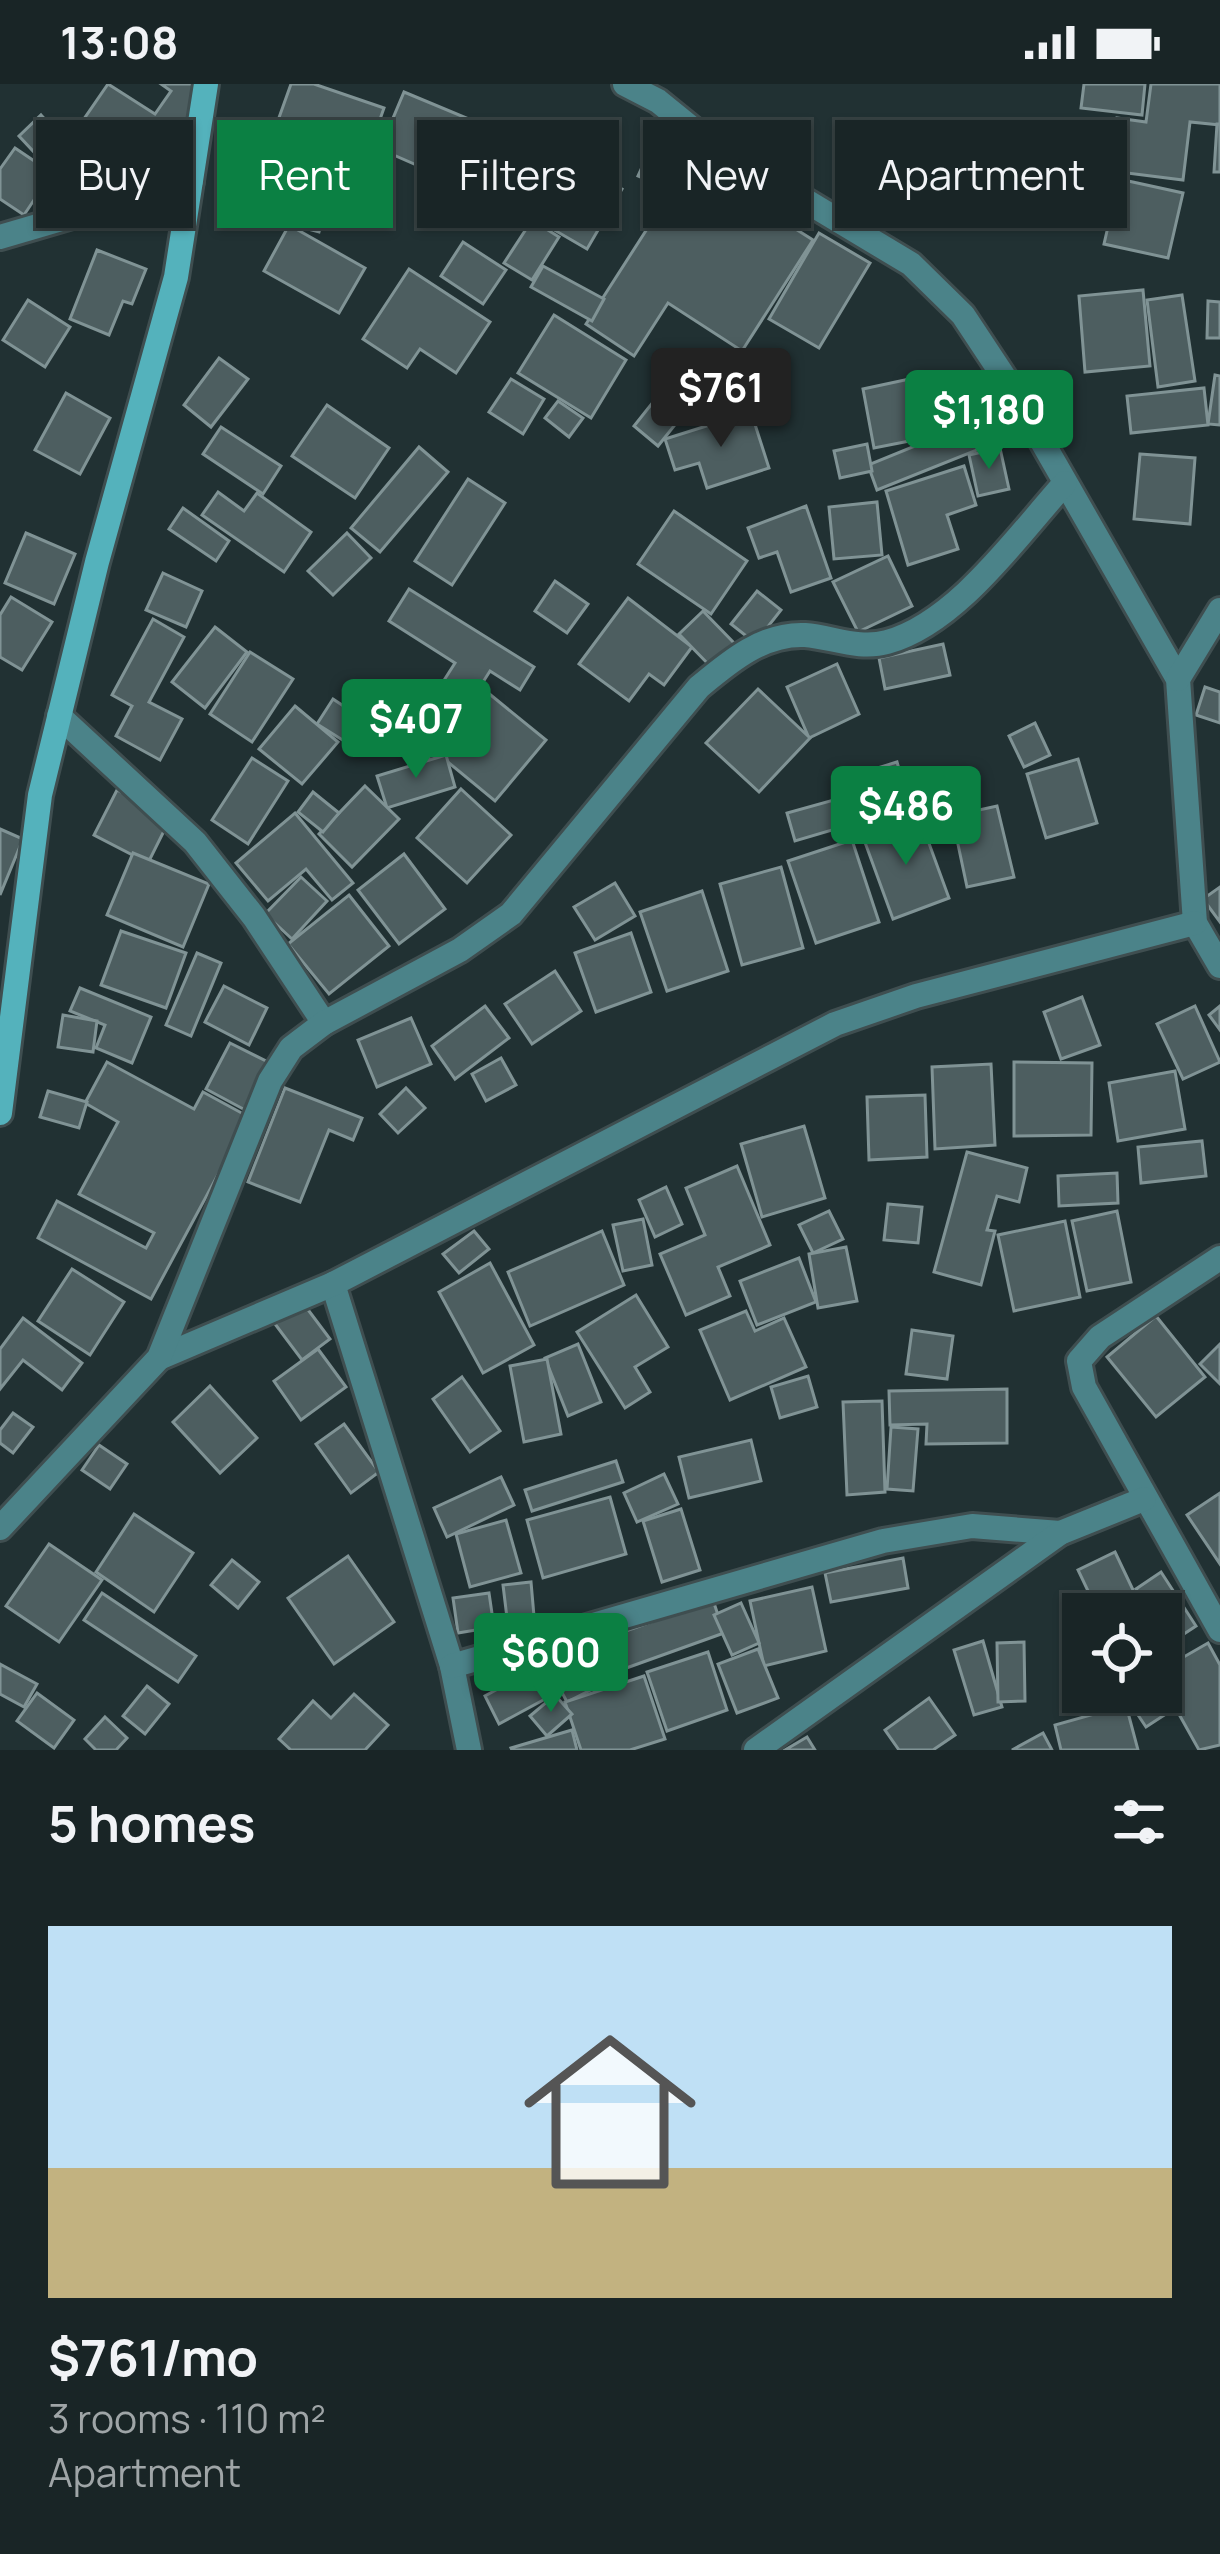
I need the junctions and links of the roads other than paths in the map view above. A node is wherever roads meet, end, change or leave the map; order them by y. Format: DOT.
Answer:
graph roads {
  1 [pos="206,84"];
  2 [pos="626,84"];
  3 [pos="193,169"];
  4 [pos="36,227"];
  5 [pos="184,228"];
  6 [pos="0,237"];
  7 [pos="1065,482"];
  8 [pos="1220,610"];
  9 [pos="1178,679"];
  10 [pos="59,716"];
  11 [pos="1195,923"];
  12 [pos="1220,966"];
  13 [pos="324,1023"];
  14 [pos="0,1113"];
  15 [pos="1220,1258"];
  16 [pos="333,1284"];
  17 [pos="159,1358"];
  18 [pos="1144,1499"];
  19 [pos="0,1528"];
  20 [pos="1060,1533"];
  21 [pos="1220,1630"];
  22 [pos="452,1666"];
  23 [pos="469,1750"];
  24 [pos="756,1750"];
  1 -- 3 [label="street"];
  2 -- 7 [label="street"];
  4 -- 6 [label="street"];
  5 -- 10 [label="street"];
  7 -- 9 [label="street"];
  7 -- 13 [label="street"];
  8 -- 9 [label="street"];
  9 -- 11 [label="street"];
  10 -- 13 [label="street"];
  10 -- 14 [label="street"];
  11 -- 12 [label="street"];
  11 -- 16 [label="street"];
  13 -- 17 [label="street"];
  15 -- 18 [label="street"];
  16 -- 17 [label="street"];
  16 -- 22 [label="street"];
  17 -- 19 [label="street"];
  18 -- 20 [label="street"];
  18 -- 21 [label="street"];
  20 -- 22 [label="street"];
  20 -- 24 [label="street"];
  22 -- 23 [label="street"];
}
